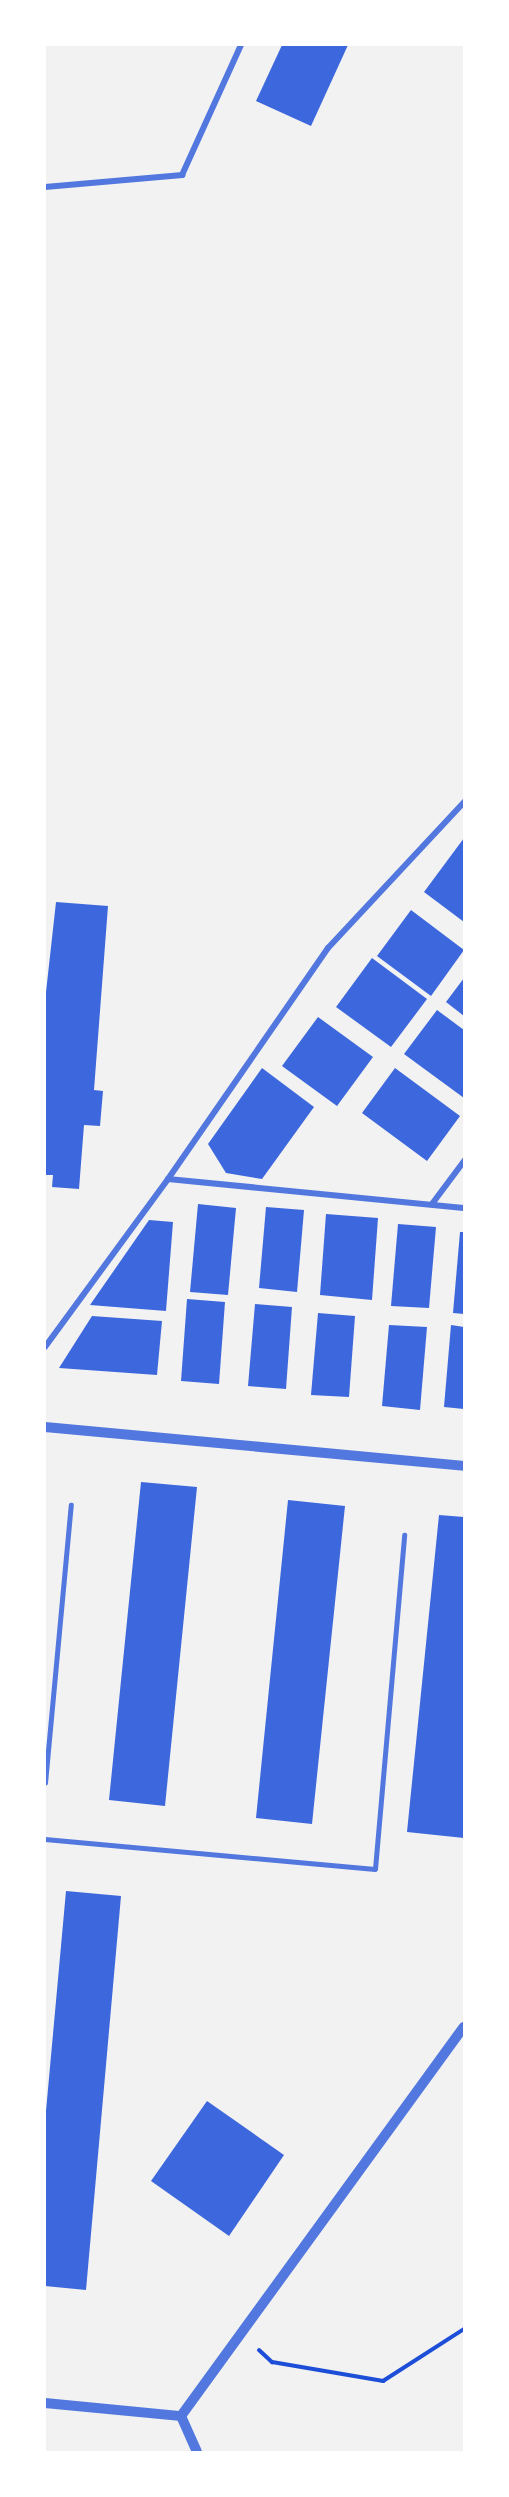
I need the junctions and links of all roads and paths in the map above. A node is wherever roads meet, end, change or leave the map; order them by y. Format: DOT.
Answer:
graph roads {
  1 [pos="241,45"];
  2 [pos="45,187"];
  3 [pos="464,802"];
  4 [pos="464,1161"];
  5 [pos="168,1179"];
  6 [pos="432,1204"];
  7 [pos="464,1208"];
  8 [pos="45,1347"];
  9 [pos="45,1426"];
  10 [pos="464,1466"];
  11 [pos="71,1505"];
  12 [pos="404,1535"];
  13 [pos="45,1784"];
  14 [pos="45,1839"];
  15 [pos="464,2027"];
  16 [pos="464,2329"];
  17 [pos="241,2334"];
  18 [pos="45,2403"];
  19 [pos="181,2416"];
  20 [pos="197,2452"];
  1 -- 2 [label="street"];
  3 -- 5 [label="street"];
  4 -- 6 [label="street"];
  5 -- 6 [label="street"];
  5 -- 8 [label="street"];
  6 -- 7 [label="street"];
  9 -- 10 [label="street"];
  11 -- 13 [label="lane"];
  12 -- 14 [label="lane"];
  15 -- 17 [label="street"];
  16 -- 17 [label="path"];
  17 -- 19 [label="street"];
  18 -- 19 [label="street"];
  19 -- 20 [label="street"];
}
